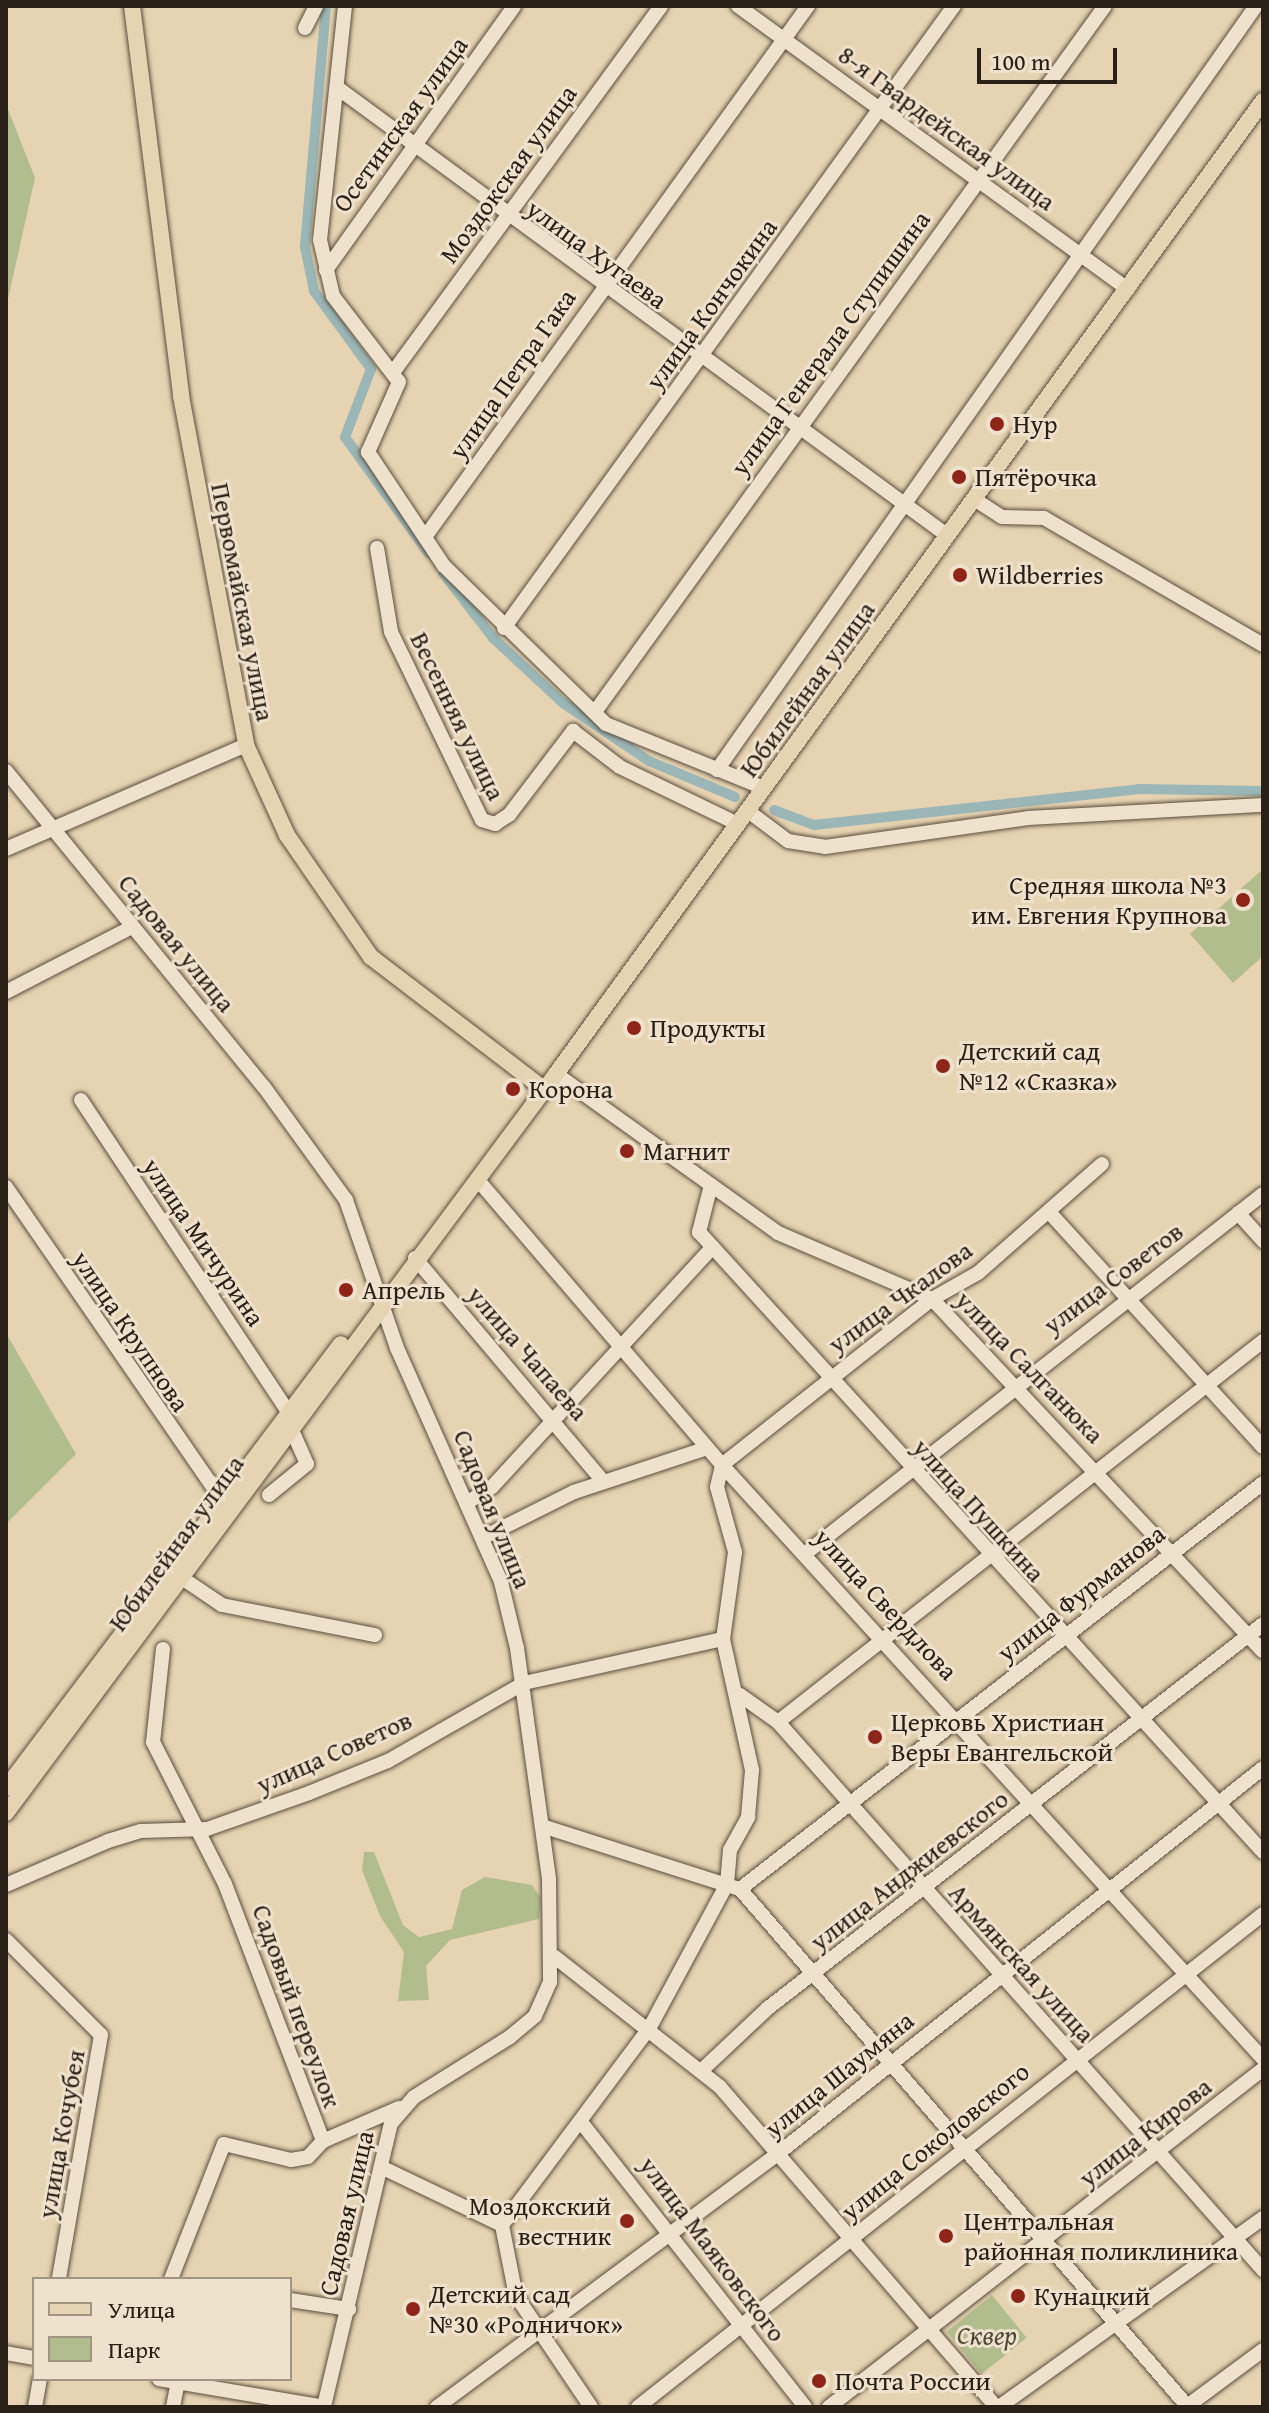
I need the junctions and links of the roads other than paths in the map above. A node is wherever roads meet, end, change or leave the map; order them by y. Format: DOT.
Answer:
graph roads {
  1 [pos="132,6"];
  2 [pos="316,6"];
  3 [pos="345,6"];
  4 [pos="514,6"];
  5 [pos="661,6"];
  6 [pos="738,6"];
  7 [pos="808,6"];
  8 [pos="954,6"];
  9 [pos="1105,6"];
  10 [pos="1256,6"];
  11 [pos="305,28"];
  12 [pos="784,39"];
  13 [pos="339,89"];
  14 [pos="1263,101"];
  15 [pos="881,108"];
  16 [pos="412,148"];
  17 [pos="979,180"];
  18 [pos="506,216"];
  19 [pos="1077,251"];
  20 [pos="326,270"];
  21 [pos="603,287"];
  22 [pos="1128,289"];
  23 [pos="702,360"];
  24 [pos="394,371"];
  25 [pos="797,429"];
  26 [pos="974,499"];
  27 [pos="904,505"];
  28 [pos="948,536"];
  29 [pos="425,537"];
  30 [pos="377,548"];
  31 [pos="504,628"];
  32 [pos="1263,645"];
  33 [pos="597,709"];
  34 [pos="246,745"];
  35 [pos="717,770"];
  36 [pos="6,771"];
  37 [pos="764,788"];
  38 [pos="1263,805"];
  39 [pos="743,818"];
  40 [pos="55,829"];
  41 [pos="6,849"];
  42 [pos="132,927"];
  43 [pos="6,992"];
  44 [pos="556,1074"];
  45 [pos="545,1090"];
  46 [pos="81,1100"];
  47 [pos="1102,1164"];
  48 [pos="477,1179"];
  49 [pos="711,1185"];
  50 [pos="6,1187"];
  51 [pos="1263,1194"];
  52 [pos="1050,1213"];
  53 [pos="1238,1213"];
  54 [pos="1263,1241"];
  55 [pos="713,1247"];
  56 [pos="415,1258"];
  57 [pos="1127,1297"];
  58 [pos="383,1299"];
  59 [pos="932,1299"];
  60 [pos="1263,1341"];
  61 [pos="620,1349"];
  62 [pos="828,1380"];
  63 [pos="1013,1384"];
  64 [pos="1207,1385"];
  65 [pos="287,1410"];
  66 [pos="555,1421"];
  67 [pos="291,1428"];
  68 [pos="1263,1447"];
  69 [pos="707,1448"];
  70 [pos="722,1465"];
  71 [pos="909,1468"];
  72 [pos="1093,1468"];
  73 [pos="603,1481"];
  74 [pos="1263,1483"];
  75 [pos="269,1495"];
  76 [pos="221,1499"];
  77 [pos="468,1502"];
  78 [pos="482,1538"];
  79 [pos="1173,1552"];
  80 [pos="806,1553"];
  81 [pos="987,1553"];
  82 [pos="182,1578"];
  83 [pos="1263,1624"];
  84 [pos="375,1635"];
  85 [pos="883,1635"];
  86 [pos="1248,1636"];
  87 [pos="1062,1638"];
  88 [pos="723,1639"];
  89 [pos="163,1649"];
  90 [pos="1263,1651"];
  91 [pos="103,1671"];
  92 [pos="524,1683"];
  93 [pos="740,1695"];
  94 [pos="1139,1716"];
  95 [pos="959,1719"];
  96 [pos="778,1722"];
  97 [pos="1263,1768"];
  98 [pos="6,1788"];
  99 [pos="1032,1803"];
  100 [pos="1217,1804"];
  101 [pos="850,1807"];
  102 [pos="6,1813"];
  103 [pos="542,1826"];
  104 [pos="197,1830"];
  105 [pos="1263,1852"];
  106 [pos="6,1885"];
  107 [pos="733,1887"];
  108 [pos="1112,1887"];
  109 [pos="923,1889"];
  110 [pos="1263,1914"];
  111 [pos="6,1940"];
  112 [pos="555,1957"];
  113 [pos="1187,1972"];
  114 [pos="1000,1975"];
  115 [pos="810,1977"];
  116 [pos="650,2027"];
  117 [pos="1077,2059"];
  118 [pos="1263,2059"];
  119 [pos="888,2065"];
  120 [pos="1263,2069"];
  121 [pos="702,2070"];
  122 [pos="400,2108"];
  123 [pos="581,2122"];
  124 [pos="323,2141"];
  125 [pos="962,2148"];
  126 [pos="1160,2151"];
  127 [pos="780,2152"];
  128 [pos="381,2167"];
  129 [pos="1263,2218"];
  130 [pos="502,2225"];
  131 [pos="671,2236"];
  132 [pos="1235,2237"];
  133 [pos="853,2238"];
  134 [pos="1044,2242"];
  135 [pos="1263,2270"];
  136 [pos="59,2277"];
  137 [pos="172,2277"];
  138 [pos="292,2300"];
  139 [pos="349,2309"];
  140 [pos="1114,2322"];
  141 [pos="741,2327"];
  142 [pos="933,2329"];
  143 [pos="534,2332"];
  144 [pos="1263,2350"];
  145 [pos="6,2353"];
  146 [pos="32,2358"];
  147 [pos="40,2381"];
  148 [pos="172,2381"];
  149 [pos="178,2382"];
  150 [pos="35,2407"];
  151 [pos="173,2407"];
  152 [pos="324,2407"];
  153 [pos="437,2407"];
  154 [pos="591,2407"];
  155 [pos="638,2407"];
  156 [pos="805,2407"];
  157 [pos="829,2407"];
  158 [pos="997,2407"];
  159 [pos="1187,2407"];
  1 -- 34 [label="main road, Первомайская улица"];
  2 -- 11 [label="street"];
  3 -- 13 [label="street"];
  4 -- 16 [label="street, Осетинская улица"];
  5 -- 18 [label="street, Моздокская улица"];
  6 -- 12 [label="street, 8-я Гвардейская улица"];
  7 -- 12 [label="street, улица Петра Гака"];
  8 -- 15 [label="street, улица Кончокина"];
  9 -- 17 [label="street, улица Генерала Ступишина"];
  10 -- 19 [label="street"];
  12 -- 15 [label="street, 8-я Гвардейская улица"];
  12 -- 21 [label="street, улица Петра Гака"];
  13 -- 16 [label="street, улица Хугаева"];
  13 -- 20 [label="street"];
  14 -- 22 [label="main road, Юбилейная улица"];
  15 -- 17 [label="street, 8-я Гвардейская улица"];
  15 -- 23 [label="street, улица Кончокина"];
  16 -- 18 [label="street, улица Хугаева"];
  16 -- 20 [label="street, Осетинская улица"];
  17 -- 19 [label="street, 8-я Гвардейская улица"];
  17 -- 25 [label="street, улица Генерала Ступишина"];
  18 -- 21 [label="street, улица Хугаева"];
  18 -- 24 [label="street, Моздокская улица"];
  19 -- 22 [label="street, 8-я Гвардейская улица"];
  19 -- 27 [label="street"];
  20 -- 24 [label="street"];
  21 -- 23 [label="street, улица Хугаева"];
  21 -- 29 [label="street, улица Петра Гака"];
  22 -- 26 [label="main road, Юбилейная улица"];
  23 -- 25 [label="street, улица Хугаева"];
  23 -- 31 [label="street, улица Кончокина"];
  24 -- 29 [label="street"];
  25 -- 27 [label="street, улица Хугаева"];
  25 -- 33 [label="street, улица Генерала Ступишина"];
  26 -- 28 [label="main road, Юбилейная улица"];
  26 -- 32 [label="street"];
  27 -- 28 [label="street, улица Хугаева"];
  27 -- 35 [label="street"];
  28 -- 37 [label="main road, Юбилейная улица"];
  29 -- 31 [label="street"];
  30 -- 39 [label="street, Весенняя улица"];
  31 -- 33 [label="street"];
  33 -- 35 [label="street"];
  34 -- 40 [label="street"];
  34 -- 45 [label="main road, Первомайская улица"];
  35 -- 37 [label="street"];
  36 -- 40 [label="street, Садовая улица"];
  37 -- 39 [label="main road, Юбилейная улица"];
  38 -- 39 [label="street"];
  39 -- 44 [label="main road, Юбилейная улица"];
  40 -- 41 [label="street"];
  40 -- 42 [label="street, Садовая улица"];
  42 -- 43 [label="street"];
  42 -- 58 [label="street, Садовая улица"];
  44 -- 45 [label="main road, Юбилейная улица"];
  44 -- 49 [label="street, улица Салганюка"];
  45 -- 48 [label="main road, Юбилейная улица"];
  46 -- 65 [label="street, улица Мичурина"];
  47 -- 52 [label="street, улица Чкалова"];
  48 -- 56 [label="main road, Юбилейная улица"];
  48 -- 61 [label="street, улица Свердлова"];
  49 -- 55 [label="street, улица Пушкина"];
  49 -- 59 [label="street, улица Салганюка"];
  50 -- 76 [label="street, улица Крупнова"];
  51 -- 53 [label="street, улица Советов"];
  52 -- 57 [label="street"];
  52 -- 59 [label="street, улица Чкалова"];
  53 -- 54 [label="street"];
  53 -- 57 [label="street, улица Советов"];
  55 -- 61 [label="street"];
  55 -- 62 [label="street, улица Пушкина"];
  56 -- 58 [label="main road, Юбилейная улица"];
  56 -- 66 [label="street, улица Чапаева"];
  57 -- 63 [label="street, улица Советов"];
  57 -- 64 [label="street"];
  58 -- 65 [label="main road, Юбилейная улица"];
  58 -- 67 [label="main road, Юбилейная улица"];
  58 -- 77 [label="street, Садовая улица"];
  59 -- 62 [label="street, улица Чкалова"];
  59 -- 63 [label="street, улица Салганюка"];
  60 -- 64 [label="street"];
  61 -- 66 [label="street"];
  61 -- 69 [label="street, улица Свердлова"];
  62 -- 70 [label="street, улица Чкалова"];
  62 -- 71 [label="street, улица Пушкина"];
  63 -- 71 [label="street, улица Советов"];
  63 -- 72 [label="street, улица Салганюка"];
  64 -- 68 [label="street"];
  64 -- 72 [label="street"];
  65 -- 76 [label="main road, Юбилейная улица"];
  66 -- 73 [label="street, улица Чапаева"];
  66 -- 77 [label="street"];
  67 -- 75 [label="street"];
  67 -- 82 [label="main road, Юбилейная улица"];
  69 -- 70 [label="street, улица Свердлова"];
  69 -- 73 [label="street"];
  70 -- 80 [label="street, улица Свердлова"];
  70 -- 88 [label="street"];
  71 -- 80 [label="street, улица Советов"];
  71 -- 81 [label="street, улица Пушкина"];
  72 -- 79 [label="street, улица Салганюка"];
  72 -- 81 [label="street"];
  73 -- 78 [label="street"];
  74 -- 79 [label="street, улица Фурманова"];
  76 -- 91 [label="main road, Юбилейная улица"];
  77 -- 78 [label="street, Садовая улица"];
  78 -- 92 [label="street, Садовая улица"];
  79 -- 86 [label="street, улица Салганюка"];
  79 -- 87 [label="street, улица Фурманова"];
  80 -- 85 [label="street, улица Свердлова"];
  81 -- 85 [label="street"];
  81 -- 87 [label="street, улица Пушкина"];
  82 -- 84 [label="street"];
  82 -- 91 [label="main road, Юбилейная улица"];
  83 -- 86 [label="street, улица Анджиевского"];
  85 -- 95 [label="street, улица Свердлова"];
  85 -- 96 [label="street"];
  86 -- 90 [label="street, улица Салганюка"];
  86 -- 94 [label="street, улица Анджиевского"];
  87 -- 94 [label="street, улица Пушкина"];
  87 -- 95 [label="street, улица Фурманова"];
  88 -- 92 [label="street, улица Советов"];
  88 -- 93 [label="street"];
  89 -- 104 [label="street, Садовый переулок"];
  91 -- 98 [label="main road, Юбилейная улица"];
  91 -- 102 [label="main road, Юбилейная улица"];
  92 -- 103 [label="street, Садовая улица"];
  92 -- 104 [label="street, улица Советов"];
  93 -- 96 [label="street, Армянская улица"];
  93 -- 107 [label="street"];
  94 -- 99 [label="street, улица Анджиевского"];
  94 -- 100 [label="street, улица Пушкина"];
  95 -- 99 [label="street, улица Свердлова"];
  95 -- 101 [label="street, улица Фурманова"];
  96 -- 101 [label="street, Армянская улица"];
  97 -- 100 [label="street, улица Шаумяна"];
  99 -- 108 [label="street, улица Свердлова"];
  99 -- 109 [label="street, улица Анджиевского"];
  100 -- 105 [label="street, улица Пушкина"];
  100 -- 108 [label="street, улица Шаумяна"];
  101 -- 107 [label="street, улица Фурманова"];
  101 -- 109 [label="street, Армянская улица"];
  103 -- 107 [label="street"];
  103 -- 112 [label="street, Садовая улица"];
  104 -- 106 [label="street, улица Советов"];
  104 -- 124 [label="street, Садовый переулок"];
  107 -- 115 [label="street"];
  107 -- 116 [label="street"];
  108 -- 113 [label="street, улица Свердлова"];
  108 -- 114 [label="street, улица Шаумяна"];
  109 -- 114 [label="street, Армянская улица"];
  109 -- 115 [label="street, улица Анджиевского"];
  110 -- 113 [label="street, улица Соколовского"];
  111 -- 136 [label="street, улица Кочубея"];
  112 -- 116 [label="street"];
  112 -- 122 [label="street, Садовая улица"];
  113 -- 117 [label="street, улица Соколовского"];
  113 -- 118 [label="street, улица Свердлова"];
  114 -- 117 [label="street, Армянская улица"];
  114 -- 119 [label="street, улица Шаумяна"];
  115 -- 119 [label="street"];
  115 -- 121 [label="street, улица Анджиевского"];
  116 -- 121 [label="street"];
  116 -- 123 [label="street"];
  117 -- 125 [label="street, улица Соколовского"];
  117 -- 126 [label="street, Армянская улица"];
  119 -- 125 [label="street"];
  119 -- 127 [label="street, улица Шаумяна"];
  120 -- 126 [label="street, улица Кирова"];
  121 -- 127 [label="street"];
  122 -- 124 [label="street"];
  122 -- 128 [label="street, Садовая улица"];
  123 -- 130 [label="street"];
  123 -- 131 [label="street, улица Маяковского"];
  124 -- 137 [label="street, Садовый переулок"];
  125 -- 133 [label="street, улица Соколовского"];
  125 -- 134 [label="street"];
  126 -- 132 [label="street, Армянская улица"];
  126 -- 134 [label="street, улица Кирова"];
  127 -- 131 [label="street, улица Шаумяна"];
  127 -- 133 [label="street"];
  128 -- 130 [label="street"];
  128 -- 139 [label="street, Садовая улица"];
  129 -- 132 [label="street"];
  130 -- 143 [label="street"];
  131 -- 141 [label="street, улица Маяковского"];
  131 -- 143 [label="street, улица Шаумяна"];
  132 -- 135 [label="street, Армянская улица"];
  132 -- 140 [label="street"];
  133 -- 141 [label="street, улица Соколовского"];
  133 -- 142 [label="street"];
  134 -- 140 [label="street"];
  134 -- 142 [label="street, улица Кирова"];
  138 -- 139 [label="street"];
  139 -- 152 [label="street, Садовая улица"];
  140 -- 158 [label="street"];
  140 -- 159 [label="street"];
  141 -- 155 [label="street, улица Соколовского"];
  141 -- 156 [label="street, улица Маяковского"];
  142 -- 157 [label="street, улица Кирова"];
  142 -- 158 [label="street"];
  143 -- 153 [label="street, улица Шаумяна"];
  143 -- 154 [label="street"];
  144 -- 159 [label="street"];
  145 -- 146 [label="street"];
  147 -- 150 [label="street"];
  148 -- 149 [label="street"];
  149 -- 151 [label="street"];
  149 -- 152 [label="street"];
}
